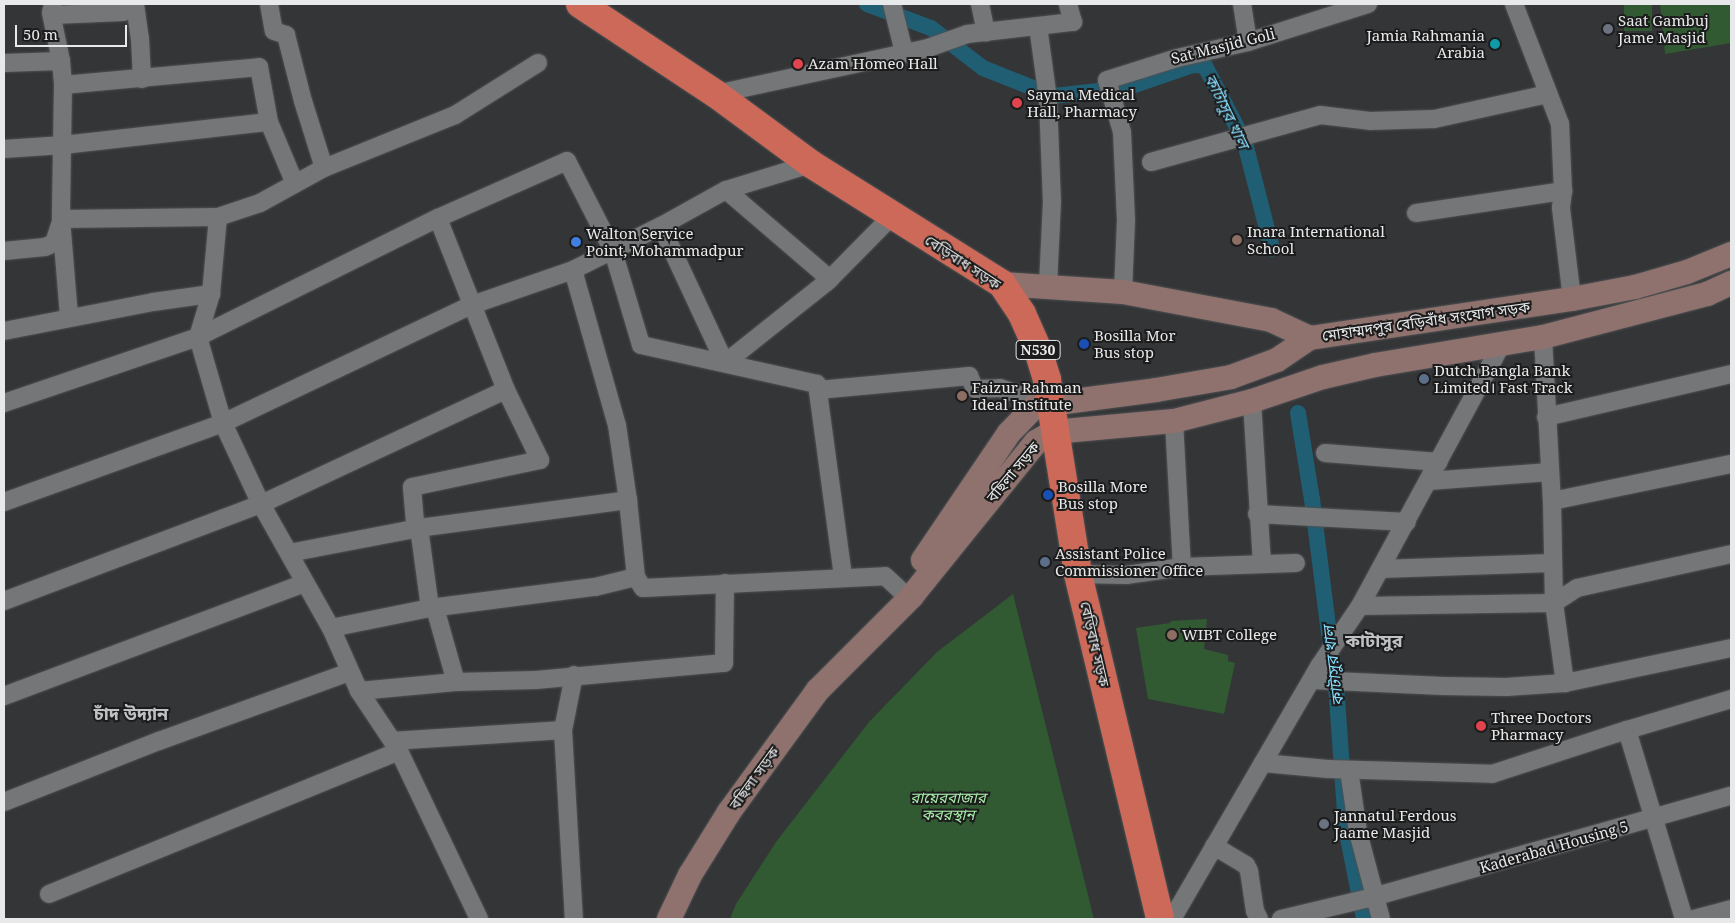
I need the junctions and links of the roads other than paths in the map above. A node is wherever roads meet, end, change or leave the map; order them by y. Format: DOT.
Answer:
graph roads {
  1 [pos="134,4"];
  2 [pos="269,4"];
  3 [pos="580,4"];
  4 [pos="892,4"];
  5 [pos="980,4"];
  6 [pos="1068,4"];
  7 [pos="1242,4"];
  8 [pos="1368,4"];
  9 [pos="1514,4"];
  10 [pos="53,9"];
  11 [pos="1038,26"];
  12 [pos="986,32"];
  13 [pos="1248,42"];
  14 [pos="904,52"];
  15 [pos="61,61"];
  16 [pos="4,63"];
  17 [pos="538,63"];
  18 [pos="142,79"];
  19 [pos="63,85"];
  20 [pos="716,94"];
  21 [pos="1548,94"];
  22 [pos="269,122"];
  23 [pos="64,145"];
  24 [pos="4,149"];
  25 [pos="1151,162"];
  26 [pos="811,164"];
  27 [pos="324,168"];
  28 [pos="295,184"];
  29 [pos="726,190"];
  30 [pos="1563,192"];
  31 [pos="1416,213"];
  32 [pos="892,216"];
  33 [pos="218,217"];
  34 [pos="438,218"];
  35 [pos="61,219"];
  36 [pos="661,226"];
  37 [pos="4,251"];
  38 [pos="613,251"];
  39 [pos="1731,254"];
  40 [pos="573,270"];
  41 [pos="830,279"];
  42 [pos="1731,283"];
  43 [pos="1002,284"];
  44 [pos="1048,287"];
  45 [pos="1122,292"];
  46 [pos="211,294"];
  47 [pos="1572,299"];
  48 [pos="1545,303"];
  49 [pos="472,306"];
  50 [pos="69,317"];
  51 [pos="4,331"];
  52 [pos="1549,335"];
  53 [pos="198,337"];
  54 [pos="1310,338"];
  55 [pos="1503,342"];
  56 [pos="725,363"];
  57 [pos="1731,374"];
  58 [pos="506,390"];
  59 [pos="818,390"];
  60 [pos="1252,400"];
  61 [pos="4,403"];
  62 [pos="1042,404"];
  63 [pos="1546,417"];
  64 [pos="1174,421"];
  65 [pos="223,423"];
  66 [pos="1053,432"];
  67 [pos="1326,453"];
  68 [pos="1439,462"];
  69 [pos="1731,464"];
  70 [pos="1550,472"];
  71 [pos="1429,481"];
  72 [pos="628,500"];
  73 [pos="1552,501"];
  74 [pos="4,502"];
  75 [pos="261,504"];
  76 [pos="1258,514"];
  77 [pos="1407,522"];
  78 [pos="419,528"];
  79 [pos="289,553"];
  80 [pos="1731,554"];
  81 [pos="1296,563"];
  82 [pos="1552,563"];
  83 [pos="1262,564"];
  84 [pos="1182,567"];
  85 [pos="1381,569"];
  86 [pos="1078,574"];
  87 [pos="843,577"];
  88 [pos="636,578"];
  89 [pos="304,583"];
  90 [pos="725,583"];
  91 [pos="902,592"];
  92 [pos="4,602"];
  93 [pos="1554,603"];
  94 [pos="1360,606"];
  95 [pos="432,608"];
  96 [pos="331,628"];
  97 [pos="1731,648"];
  98 [pos="857,650"];
  99 [pos="350,672"];
  100 [pos="574,675"];
  101 [pos="1319,675"];
  102 [pos="456,682"];
  103 [pos="1565,684"];
  104 [pos="359,691"];
  105 [pos="4,696"];
  106 [pos="1731,700"];
  107 [pos="564,730"];
  108 [pos="1627,730"];
  109 [pos="396,746"];
  110 [pos="1263,763"];
  111 [pos="1349,770"];
  112 [pos="1731,796"];
  113 [pos="4,802"];
  114 [pos="1654,819"];
  115 [pos="1214,846"];
  116 [pos="49,894"];
  117 [pos="1374,897"];
  118 [pos="1731,909"];
  119 [pos="479,919"];
  120 [pos="574,919"];
  121 [pos="669,919"];
  122 [pos="1160,919"];
  123 [pos="1172,919"];
  124 [pos="1259,919"];
  125 [pos="1281,919"];
  126 [pos="1381,919"];
  127 [pos="1684,919"];
  128 [pos="1694,919"];
  1 -- 10 [label="street"];
  1 -- 18 [label="street"];
  2 -- 27 [label="street"];
  3 -- 20 [label="highway, বেড়িবাধ সড়ক / N530"];
  4 -- 14 [label="street"];
  5 -- 12 [label="street"];
  6 -- 11 [label="street"];
  7 -- 13 [label="street"];
  8 -- 13 [label="street, Sat Masjid Goli"];
  9 -- 21 [label="street"];
  10 -- 15 [label="street"];
  11 -- 12 [label="street"];
  11 -- 44 [label="street"];
  12 -- 14 [label="street"];
  13 -- 45 [label="street, Sat Masjid Goli"];
  14 -- 20 [label="street"];
  15 -- 16 [label="street"];
  15 -- 19 [label="street"];
  17 -- 27 [label="street"];
  18 -- 19 [label="street"];
  18 -- 22 [label="street"];
  19 -- 23 [label="street"];
  20 -- 26 [label="highway, বেড়িবাধ সড়ক / N530"];
  21 -- 25 [label="street"];
  21 -- 30 [label="street"];
  22 -- 23 [label="street"];
  22 -- 28 [label="street"];
  23 -- 24 [label="street"];
  23 -- 35 [label="street"];
  26 -- 29 [label="street"];
  26 -- 32 [label="highway, বেড়িবাধ সড়ক / N530"];
  27 -- 28 [label="street"];
  28 -- 33 [label="street"];
  29 -- 36 [label="street"];
  29 -- 41 [label="street"];
  30 -- 31 [label="street"];
  30 -- 47 [label="street"];
  32 -- 41 [label="street"];
  32 -- 43 [label="highway, বেড়িবাধ সড়ক / N530"];
  33 -- 35 [label="street"];
  33 -- 46 [label="street"];
  34 -- 38 [label="street"];
  34 -- 49 [label="street"];
  34 -- 53 [label="street"];
  35 -- 37 [label="street"];
  35 -- 50 [label="street"];
  36 -- 38 [label="street"];
  36 -- 56 [label="street"];
  38 -- 40 [label="street"];
  38 -- 56 [label="street"];
  39 -- 47 [label="main road, মোহাম্মদপুর বেড়িবাঁধ সংযোগ সড়ক"];
  40 -- 49 [label="street"];
  40 -- 72 [label="street"];
  41 -- 56 [label="street"];
  42 -- 52 [label="main road"];
  43 -- 44 [label="main road"];
  43 -- 62 [label="highway, বেড়িবাধ সড়ক / N530"];
  44 -- 45 [label="main road"];
  45 -- 54 [label="main road"];
  46 -- 50 [label="street"];
  46 -- 53 [label="street"];
  47 -- 48 [label="main road, মোহাম্মদপুর বেড়িবাঁধ সংযোগ সড়ক"];
  48 -- 52 [label="main road"];
  48 -- 54 [label="main road, মোহাম্মদপুর বেড়িবাঁধ সংযোগ সড়ক"];
  49 -- 58 [label="street"];
  49 -- 65 [label="street"];
  50 -- 51 [label="street"];
  52 -- 55 [label="main road"];
  52 -- 63 [label="street"];
  53 -- 61 [label="street"];
  53 -- 65 [label="street"];
  54 -- 62 [label="main road, মোহাম্মদপুর বেড়িবাঁধ সংযোগ সড়ক"];
  55 -- 60 [label="main road"];
  55 -- 68 [label="street"];
  56 -- 59 [label="street"];
  57 -- 63 [label="street"];
  58 -- 75 [label="street"];
  58 -- 78 [label="street"];
  59 -- 62 [label="street"];
  59 -- 87 [label="street"];
  60 -- 64 [label="main road"];
  60 -- 76 [label="street"];
  62 -- 66 [label="highway, বেড়িবাধ সড়ক / N530"];
  62 -- 91 [label="main road, বছিলা সড়ক"];
  63 -- 70 [label="street"];
  64 -- 66 [label="main road"];
  64 -- 84 [label="street"];
  65 -- 74 [label="street"];
  65 -- 75 [label="street"];
  66 -- 86 [label="highway, বেড়িবাধ সড়ক / N530"];
  66 -- 98 [label="main road, বছিলা সড়ক"];
  67 -- 68 [label="street"];
  68 -- 71 [label="street"];
  69 -- 73 [label="street"];
  70 -- 71 [label="street"];
  70 -- 73 [label="street"];
  71 -- 77 [label="street"];
  72 -- 78 [label="street"];
  72 -- 88 [label="street"];
  73 -- 82 [label="street"];
  75 -- 79 [label="street"];
  75 -- 92 [label="street"];
  76 -- 77 [label="street"];
  76 -- 83 [label="street"];
  77 -- 85 [label="street"];
  78 -- 79 [label="street"];
  78 -- 95 [label="street"];
  79 -- 89 [label="street"];
  80 -- 93 [label="street"];
  81 -- 83 [label="street"];
  82 -- 85 [label="street"];
  82 -- 93 [label="street"];
  83 -- 84 [label="street"];
  84 -- 86 [label="street"];
  85 -- 94 [label="street"];
  86 -- 122 [label="highway, বেড়িবাধ সড়ক / N530"];
  87 -- 90 [label="street"];
  87 -- 91 [label="street"];
  88 -- 90 [label="street"];
  88 -- 95 [label="street"];
  89 -- 96 [label="street"];
  89 -- 105 [label="street"];
  90 -- 100 [label="street"];
  91 -- 98 [label="main road, বছিলা সড়ক"];
  93 -- 94 [label="street"];
  93 -- 103 [label="street"];
  94 -- 101 [label="street"];
  95 -- 96 [label="street"];
  95 -- 102 [label="street"];
  96 -- 99 [label="street"];
  97 -- 103 [label="street"];
  98 -- 121 [label="main road, বছিলা সড়ক"];
  99 -- 104 [label="street"];
  99 -- 113 [label="street"];
  100 -- 102 [label="street"];
  100 -- 107 [label="street"];
  101 -- 103 [label="street"];
  101 -- 110 [label="street"];
  102 -- 104 [label="street"];
  104 -- 109 [label="street"];
  106 -- 108 [label="street"];
  107 -- 109 [label="street"];
  107 -- 120 [label="street"];
  108 -- 111 [label="street"];
  108 -- 114 [label="street"];
  109 -- 116 [label="street"];
  109 -- 119 [label="street"];
  110 -- 111 [label="street"];
  110 -- 115 [label="street"];
  111 -- 117 [label="street"];
  112 -- 114 [label="street, Kaderabad Housing 5"];
  114 -- 117 [label="street, Kaderabad Housing 5"];
  114 -- 127 [label="street"];
  115 -- 123 [label="street"];
  115 -- 124 [label="street"];
  117 -- 125 [label="street, Kaderabad Housing 5"];
  117 -- 126 [label="street"];
  118 -- 128 [label="street"];
}
